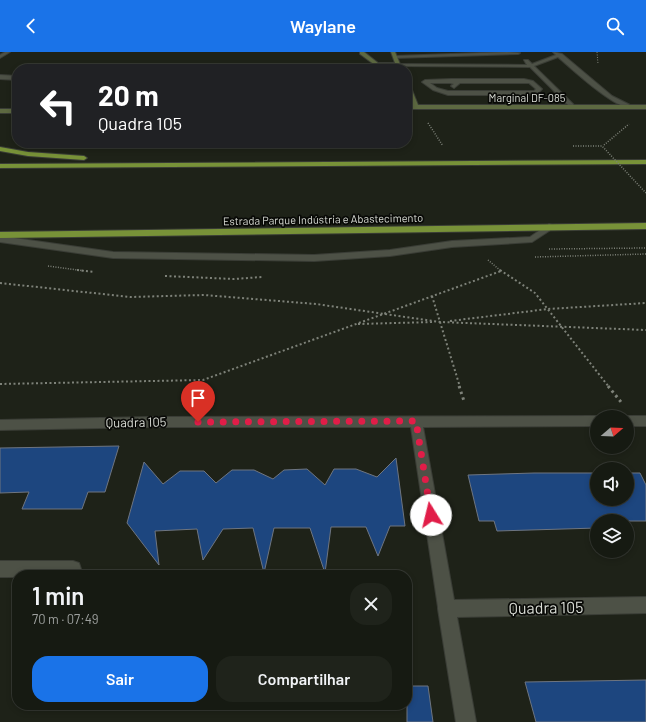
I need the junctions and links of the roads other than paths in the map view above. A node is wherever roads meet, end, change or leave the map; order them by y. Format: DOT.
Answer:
graph roads {
  1 [pos="8,52"];
  2 [pos="362,52"];
  3 [pos="517,52"];
  4 [pos="558,54"];
  5 [pos="0,57"];
  6 [pos="396,61"];
  7 [pos="526,61"];
  8 [pos="365,64"];
  9 [pos="458,66"];
  10 [pos="467,66"];
  11 [pos="531,66"];
  12 [pos="462,73"];
  13 [pos="469,73"];
  14 [pos="425,75"];
  15 [pos="519,75"];
  16 [pos="0,77"];
  17 [pos="12,78"];
  18 [pos="524,81"];
  19 [pos="425,82"];
  20 [pos="456,82"];
  21 [pos="467,82"];
  22 [pos="489,89"];
  23 [pos="474,92"];
  24 [pos="493,94"];
  25 [pos="412,97"];
  26 [pos="412,106"];
  27 [pos="416,106"];
  28 [pos="573,107"];
  29 [pos="630,107"];
  30 [pos="646,107"];
  31 [pos="0,111"];
  32 [pos="12,111"];
  33 [pos="0,149"];
  34 [pos="646,162"];
  35 [pos="295,165"];
  36 [pos="0,166"];
  37 [pos="646,226"];
  38 [pos="549,227"];
  39 [pos="0,235"];
  40 [pos="0,239"];
  41 [pos="416,421"];
  42 [pos="590,421"];
  43 [pos="0,425"];
  44 [pos="0,569"];
  45 [pos="73,569"];
  46 [pos="646,605"];
  47 [pos="446,609"];
  48 [pos="466,722"];
  1 -- 5 [label="street"];
  2 -- 6 [label="main road"];
  2 -- 8 [label="main road"];
  3 -- 6 [label="street"];
  3 -- 7 [label="street"];
  4 -- 11 [label="street"];
  4 -- 29 [label="street"];
  6 -- 7 [label="street"];
  6 -- 9 [label="street"];
  7 -- 11 [label="street"];
  9 -- 10 [label="street"];
  9 -- 12 [label="street"];
  10 -- 11 [label="street"];
  10 -- 13 [label="street"];
  11 -- 28 [label="street"];
  14 -- 19 [label="street"];
  15 -- 18 [label="street"];
  16 -- 17 [label="street"];
  18 -- 21 [label="street"];
  18 -- 24 [label="street"];
  19 -- 20 [label="street"];
  19 -- 23 [label="street"];
  20 -- 21 [label="street"];
  20 -- 23 [label="street"];
  21 -- 22 [label="street"];
  22 -- 23 [label="street"];
  22 -- 24 [label="street"];
  23 -- 24 [label="street"];
  25 -- 27 [label="main road"];
  26 -- 27 [label="main road, Marginal DF-085"];
  27 -- 28 [label="main road, Marginal DF-085"];
  28 -- 29 [label="main road, Marginal DF-085"];
  29 -- 30 [label="main road, Marginal DF-085"];
  31 -- 32 [label="main road"];
  33 -- 35 [label="highway"];
  34 -- 35 [label="highway"];
  35 -- 36 [label="highway"];
  37 -- 38 [label="highway, Estrada Parque Indústria e Abastecimento"];
  38 -- 39 [label="highway, Estrada Parque Indústria e Abastecimento"];
  38 -- 40 [label="street"];
  41 -- 42 [label="street, Quadra 105"];
  41 -- 43 [label="street, Quadra 105"];
  41 -- 47 [label="street"];
  44 -- 45 [label="street"];
  46 -- 47 [label="street, Quadra 105"];
  47 -- 48 [label="street"];
}
